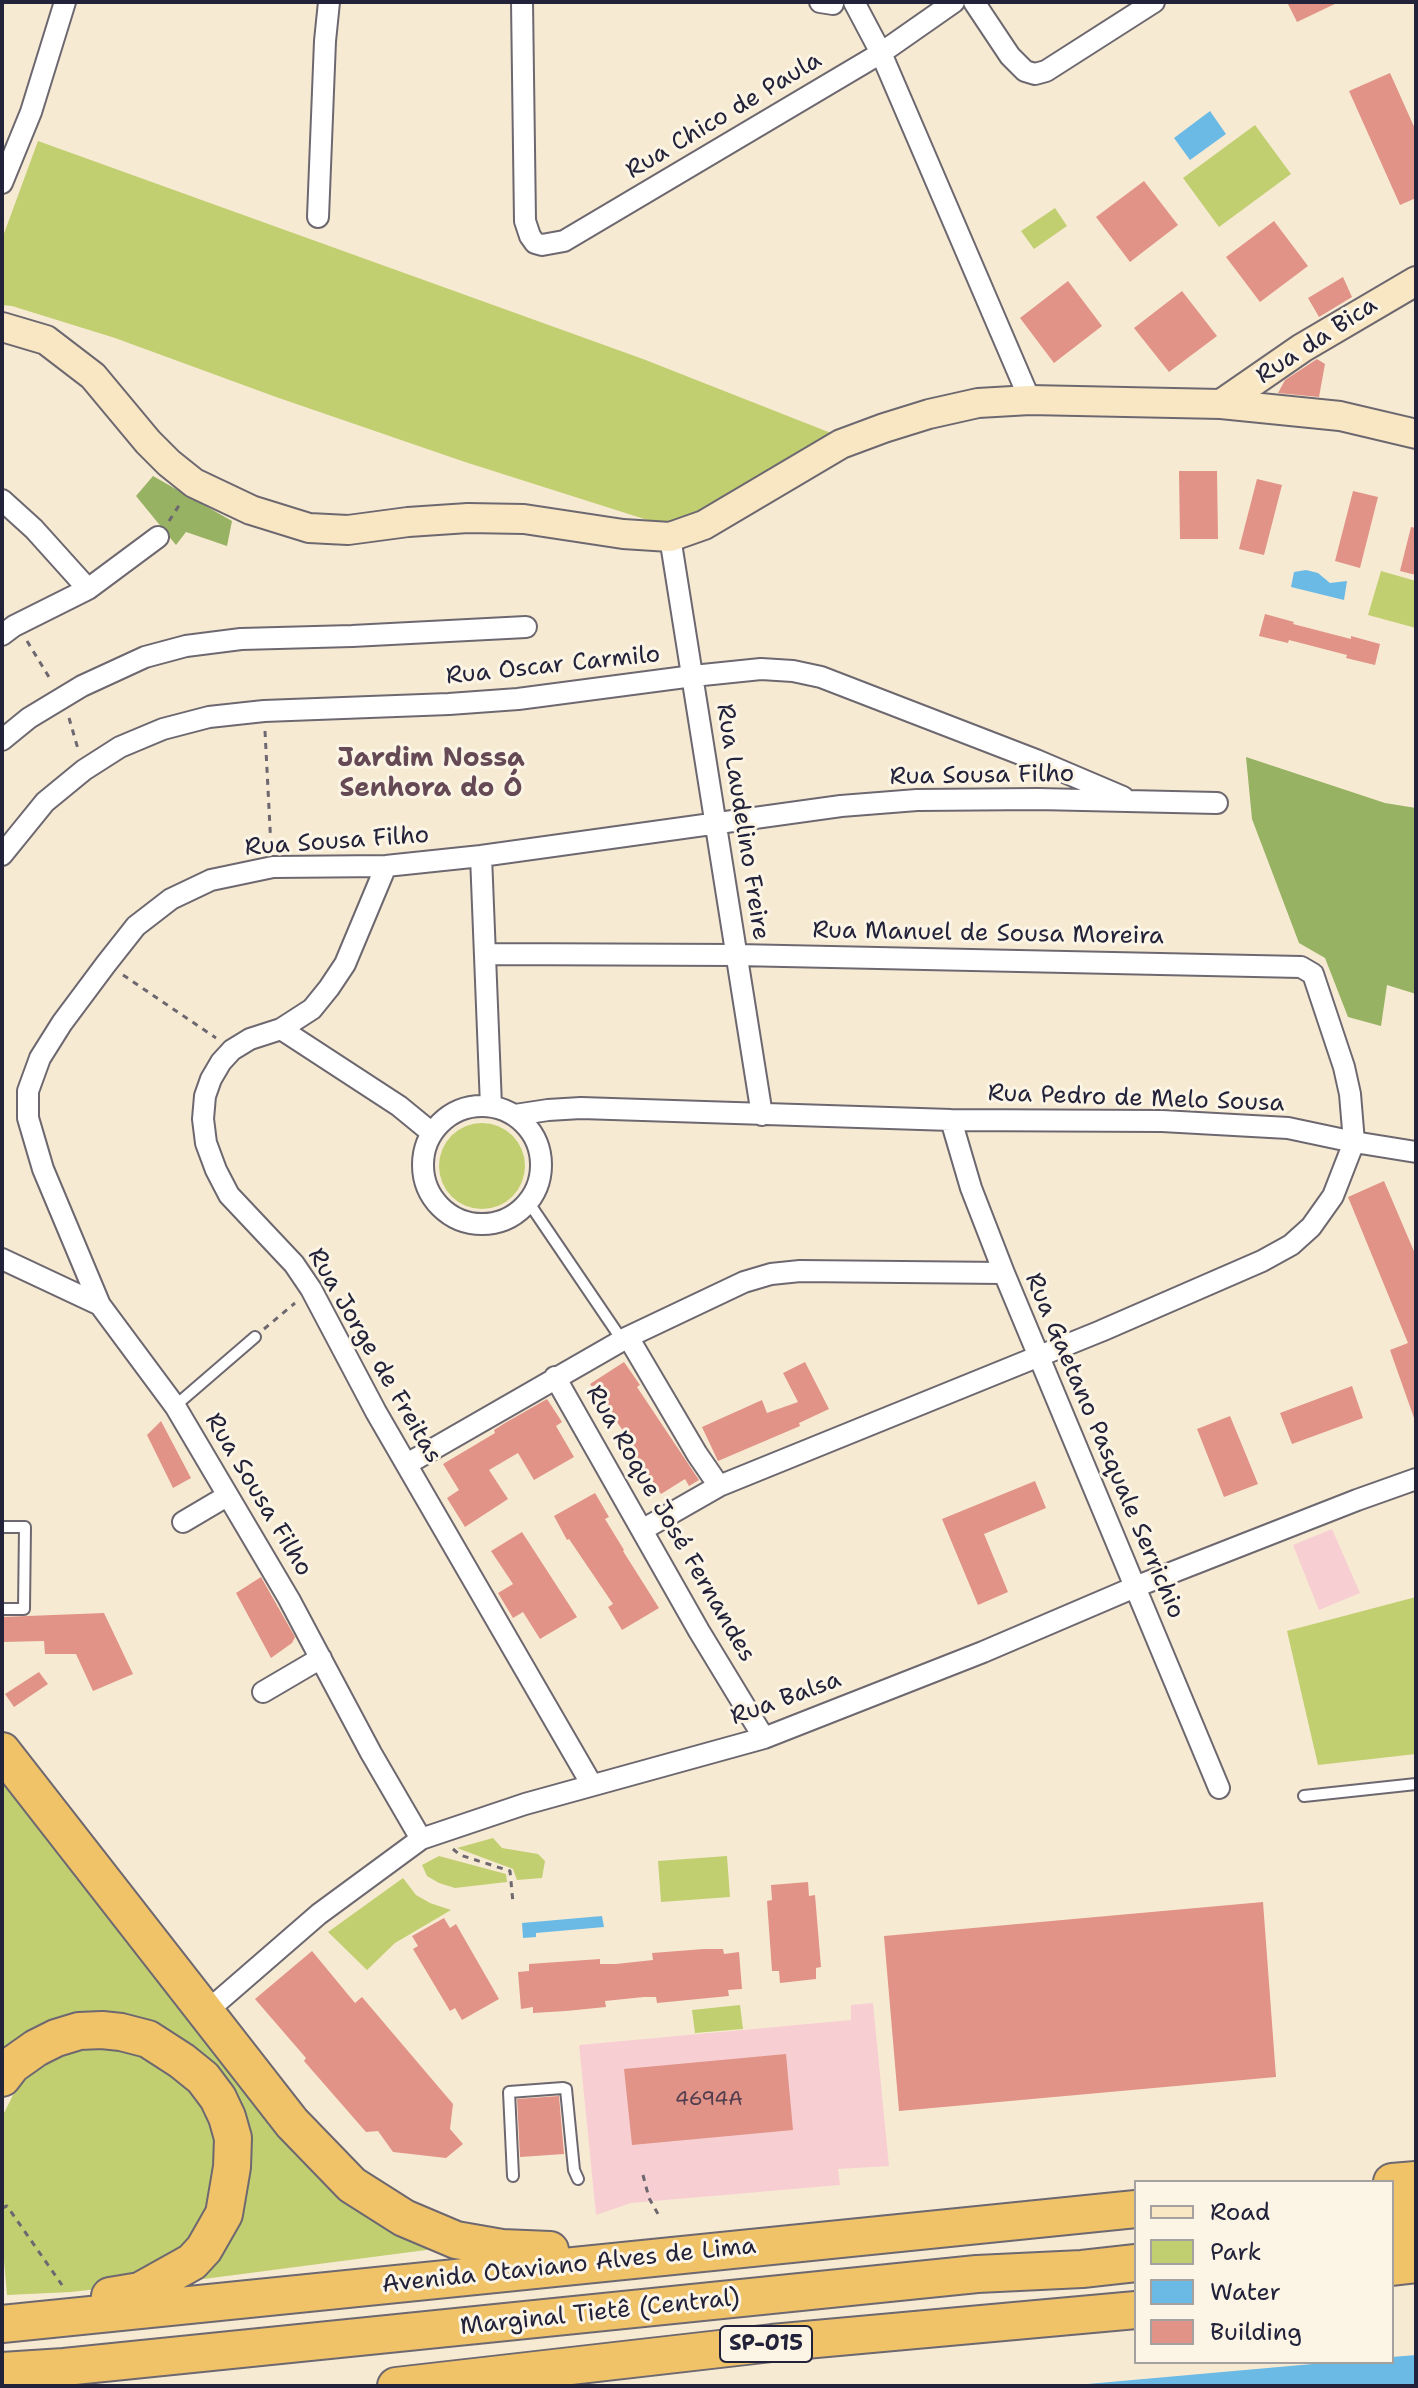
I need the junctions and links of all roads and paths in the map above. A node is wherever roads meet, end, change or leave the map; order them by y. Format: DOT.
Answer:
graph roads {
  1 [pos="65,2"];
  2 [pos="329,2"];
  3 [pos="522,2"];
  4 [pos="854,2"];
  5 [pos="954,2"];
  6 [pos="974,2"];
  7 [pos="1154,2"];
  8 [pos="881,53"];
  9 [pos="2,183"];
  10 [pos="318,217"];
  11 [pos="1416,281"];
  12 [pos="2,327"];
  13 [pos="1030,400"];
  14 [pos="1221,404"];
  15 [pos="1416,434"];
  16 [pos="194,483"];
  17 [pos="2,500"];
  18 [pos="158,537"];
  19 [pos="670,537"];
  20 [pos="88,589"];
  21 [pos="526,627"];
  22 [pos="2,635"];
  23 [pos="693,676"];
  24 [pos="264,711"];
  25 [pos="2,740"];
  26 [pos="1133,802"];
  27 [pos="1217,803"];
  28 [pos="716,824"];
  29 [pos="2,855"];
  30 [pos="481,856"];
  31 [pos="386,866"];
  32 [pos="273,867"];
  33 [pos="487,954"];
  34 [pos="737,955"];
  35 [pos="106,964"];
  36 [pos="281,1029"];
  37 [pos="232,1050"];
  38 [pos="491,1106"];
  39 [pos="515,1115"];
  40 [pos="762,1115"];
  41 [pos="951,1120"];
  42 [pos="432,1133"];
  43 [pos="1354,1142"];
  44 [pos="1416,1152"];
  45 [pos="529,1203"];
  46 [pos="2,1259"];
  47 [pos="1004,1273"];
  48 [pos="311,1289"];
  49 [pos="100,1305"];
  50 [pos="255,1337"];
  51 [pos="625,1338"];
  52 [pos="1040,1356"];
  53 [pos="555,1377"];
  54 [pos="175,1406"];
  55 [pos="407,1464"];
  56 [pos="1416,1479"];
  57 [pos="719,1486"];
  58 [pos="227,1496"];
  59 [pos="183,1522"];
  60 [pos="2,1527"];
  61 [pos="642,1530"];
  62 [pos="1135,1587"];
  63 [pos="2,1609"];
  64 [pos="321,1658"];
  65 [pos="263,1692"];
  66 [pos="764,1738"];
  67 [pos="2,1751"];
  68 [pos="1416,1784"];
  69 [pos="592,1785"];
  70 [pos="1219,1788"];
  71 [pos="1304,1796"];
  72 [pos="421,1839"];
  73 [pos="450,1846"];
  74 [pos="513,1903"];
  75 [pos="206,2012"];
  76 [pos="2,2078"];
  77 [pos="643,2175"];
  78 [pos="513,2176"];
  79 [pos="578,2179"];
  80 [pos="1416,2180"];
  81 [pos="1394,2182"];
  82 [pos="1416,2206"];
  83 [pos="2,2208"];
  84 [pos="1134,2209"];
  85 [pos="1394,2210"];
  86 [pos="658,2214"];
  87 [pos="1416,2233"];
  88 [pos="1394,2236"];
  89 [pos="1134,2245"];
  90 [pos="626,2261"];
  91 [pos="1134,2263"];
  92 [pos="1416,2264"];
  93 [pos="1394,2267"];
  94 [pos="977,2274"];
  95 [pos="1416,2286"];
  96 [pos="1394,2287"];
  97 [pos="67,2300"];
  98 [pos="1134,2310"];
  99 [pos="2,2324"];
  100 [pos="5,2379"];
  101 [pos="396,2386"];
  1 -- 9 [label="street"];
  2 -- 10 [label="street"];
  3 -- 8 [label="street, Rua Chico de Paula"];
  4 -- 8 [label="street"];
  5 -- 8 [label="street, Rua Chico de Paula"];
  6 -- 7 [label="street"];
  8 -- 13 [label="street"];
  11 -- 14 [label="main road, Rua da Bica"];
  12 -- 16 [label="main road"];
  13 -- 14 [label="main road"];
  13 -- 19 [label="main road"];
  14 -- 15 [label="main road"];
  16 -- 18 [label="path"];
  16 -- 19 [label="main road"];
  17 -- 20 [label="street"];
  18 -- 20 [label="street"];
  19 -- 23 [label="street, Rua Laudelino Freire"];
  20 -- 22 [label="street"];
  21 -- 25 [label="street"];
  23 -- 24 [label="street, Rua Oscar Carmilo"];
  23 -- 26 [label="street, Rua Oscar Carmilo"];
  23 -- 28 [label="street, Rua Laudelino Freire"];
  24 -- 29 [label="street, Rua Oscar Carmilo"];
  24 -- 32 [label="path"];
  26 -- 27 [label="street, Rua Sousa Filho"];
  26 -- 28 [label="street, Rua Sousa Filho"];
  28 -- 30 [label="street, Rua Sousa Filho"];
  28 -- 34 [label="street, Rua Laudelino Freire"];
  30 -- 31 [label="street, Rua Sousa Filho"];
  30 -- 33 [label="street"];
  31 -- 32 [label="street, Rua Sousa Filho"];
  31 -- 36 [label="street"];
  32 -- 35 [label="street, Rua Sousa Filho"];
  33 -- 34 [label="street, Rua Manuel de Sousa Moreira"];
  33 -- 38 [label="street"];
  34 -- 40 [label="street, Rua Laudelino Freire"];
  34 -- 43 [label="street, Rua Manuel de Sousa Moreira"];
  35 -- 37 [label="path"];
  35 -- 49 [label="street, Rua Sousa Filho"];
  36 -- 37 [label="street"];
  36 -- 42 [label="street"];
  37 -- 48 [label="street, Rua Jorge de Freitas"];
  38 -- 39 [label="street"];
  38 -- 42 [label="street"];
  39 -- 40 [label="street, Rua Pedro de Melo Sousa"];
  39 -- 45 [label="street"];
  40 -- 41 [label="street, Rua Pedro de Melo Sousa"];
  41 -- 43 [label="street, Rua Pedro de Melo Sousa"];
  41 -- 47 [label="street, Rua Gaetano Pasquale Serrichio"];
  42 -- 45 [label="street"];
  43 -- 44 [label="street, Rua Pedro de Melo Sousa"];
  43 -- 52 [label="street"];
  45 -- 51 [label="lane"];
  46 -- 49 [label="street"];
  47 -- 51 [label="street"];
  47 -- 52 [label="street, Rua Gaetano Pasquale Serrichio"];
  48 -- 50 [label="path"];
  48 -- 55 [label="street, Rua Jorge de Freitas"];
  49 -- 54 [label="street, Rua Sousa Filho"];
  50 -- 54 [label="lane"];
  51 -- 53 [label="street"];
  51 -- 57 [label="street"];
  52 -- 57 [label="street"];
  52 -- 62 [label="street, Rua Gaetano Pasquale Serrichio"];
  53 -- 55 [label="street"];
  53 -- 61 [label="street, Rua Roque José Fernandes"];
  54 -- 58 [label="street, Rua Sousa Filho"];
  55 -- 69 [label="street, Rua Jorge de Freitas"];
  56 -- 62 [label="street, Rua Balsa"];
  57 -- 61 [label="street"];
  58 -- 59 [label="street"];
  58 -- 64 [label="street, Rua Sousa Filho"];
  60 -- 63 [label="lane"];
  61 -- 66 [label="street, Rua Roque José Fernandes"];
  62 -- 66 [label="street, Rua Balsa"];
  62 -- 70 [label="street, Rua Gaetano Pasquale Serrichio"];
  64 -- 65 [label="street"];
  64 -- 72 [label="street, Rua Sousa Filho"];
  66 -- 69 [label="street, Rua Balsa"];
  67 -- 75 [label="highway"];
  68 -- 71 [label="lane"];
  69 -- 72 [label="street, Rua Balsa"];
  72 -- 75 [label="street, Rua Balsa"];
  73 -- 74 [label="path"];
  75 -- 90 [label="highway"];
  76 -- 97 [label="highway"];
  77 -- 86 [label="path"];
  78 -- 79 [label="lane"];
  80 -- 81 [label="highway"];
  82 -- 85 [label="highway"];
  83 -- 97 [label="path"];
  84 -- 90 [label="highway, Avenida Otaviano Alves de Lima"];
  87 -- 88 [label="highway"];
  89 -- 94 [label="highway"];
  90 -- 97 [label="highway, Avenida Otaviano Alves de Lima"];
  91 -- 94 [label="highway, Marginal Tietê (Central)"];
  92 -- 93 [label="highway"];
  94 -- 100 [label="highway, Marginal Tietê (Central)"];
  95 -- 96 [label="highway"];
  97 -- 99 [label="highway, Avenida Otaviano Alves de Lima"];
  98 -- 101 [label="highway, SP-015"];
}
